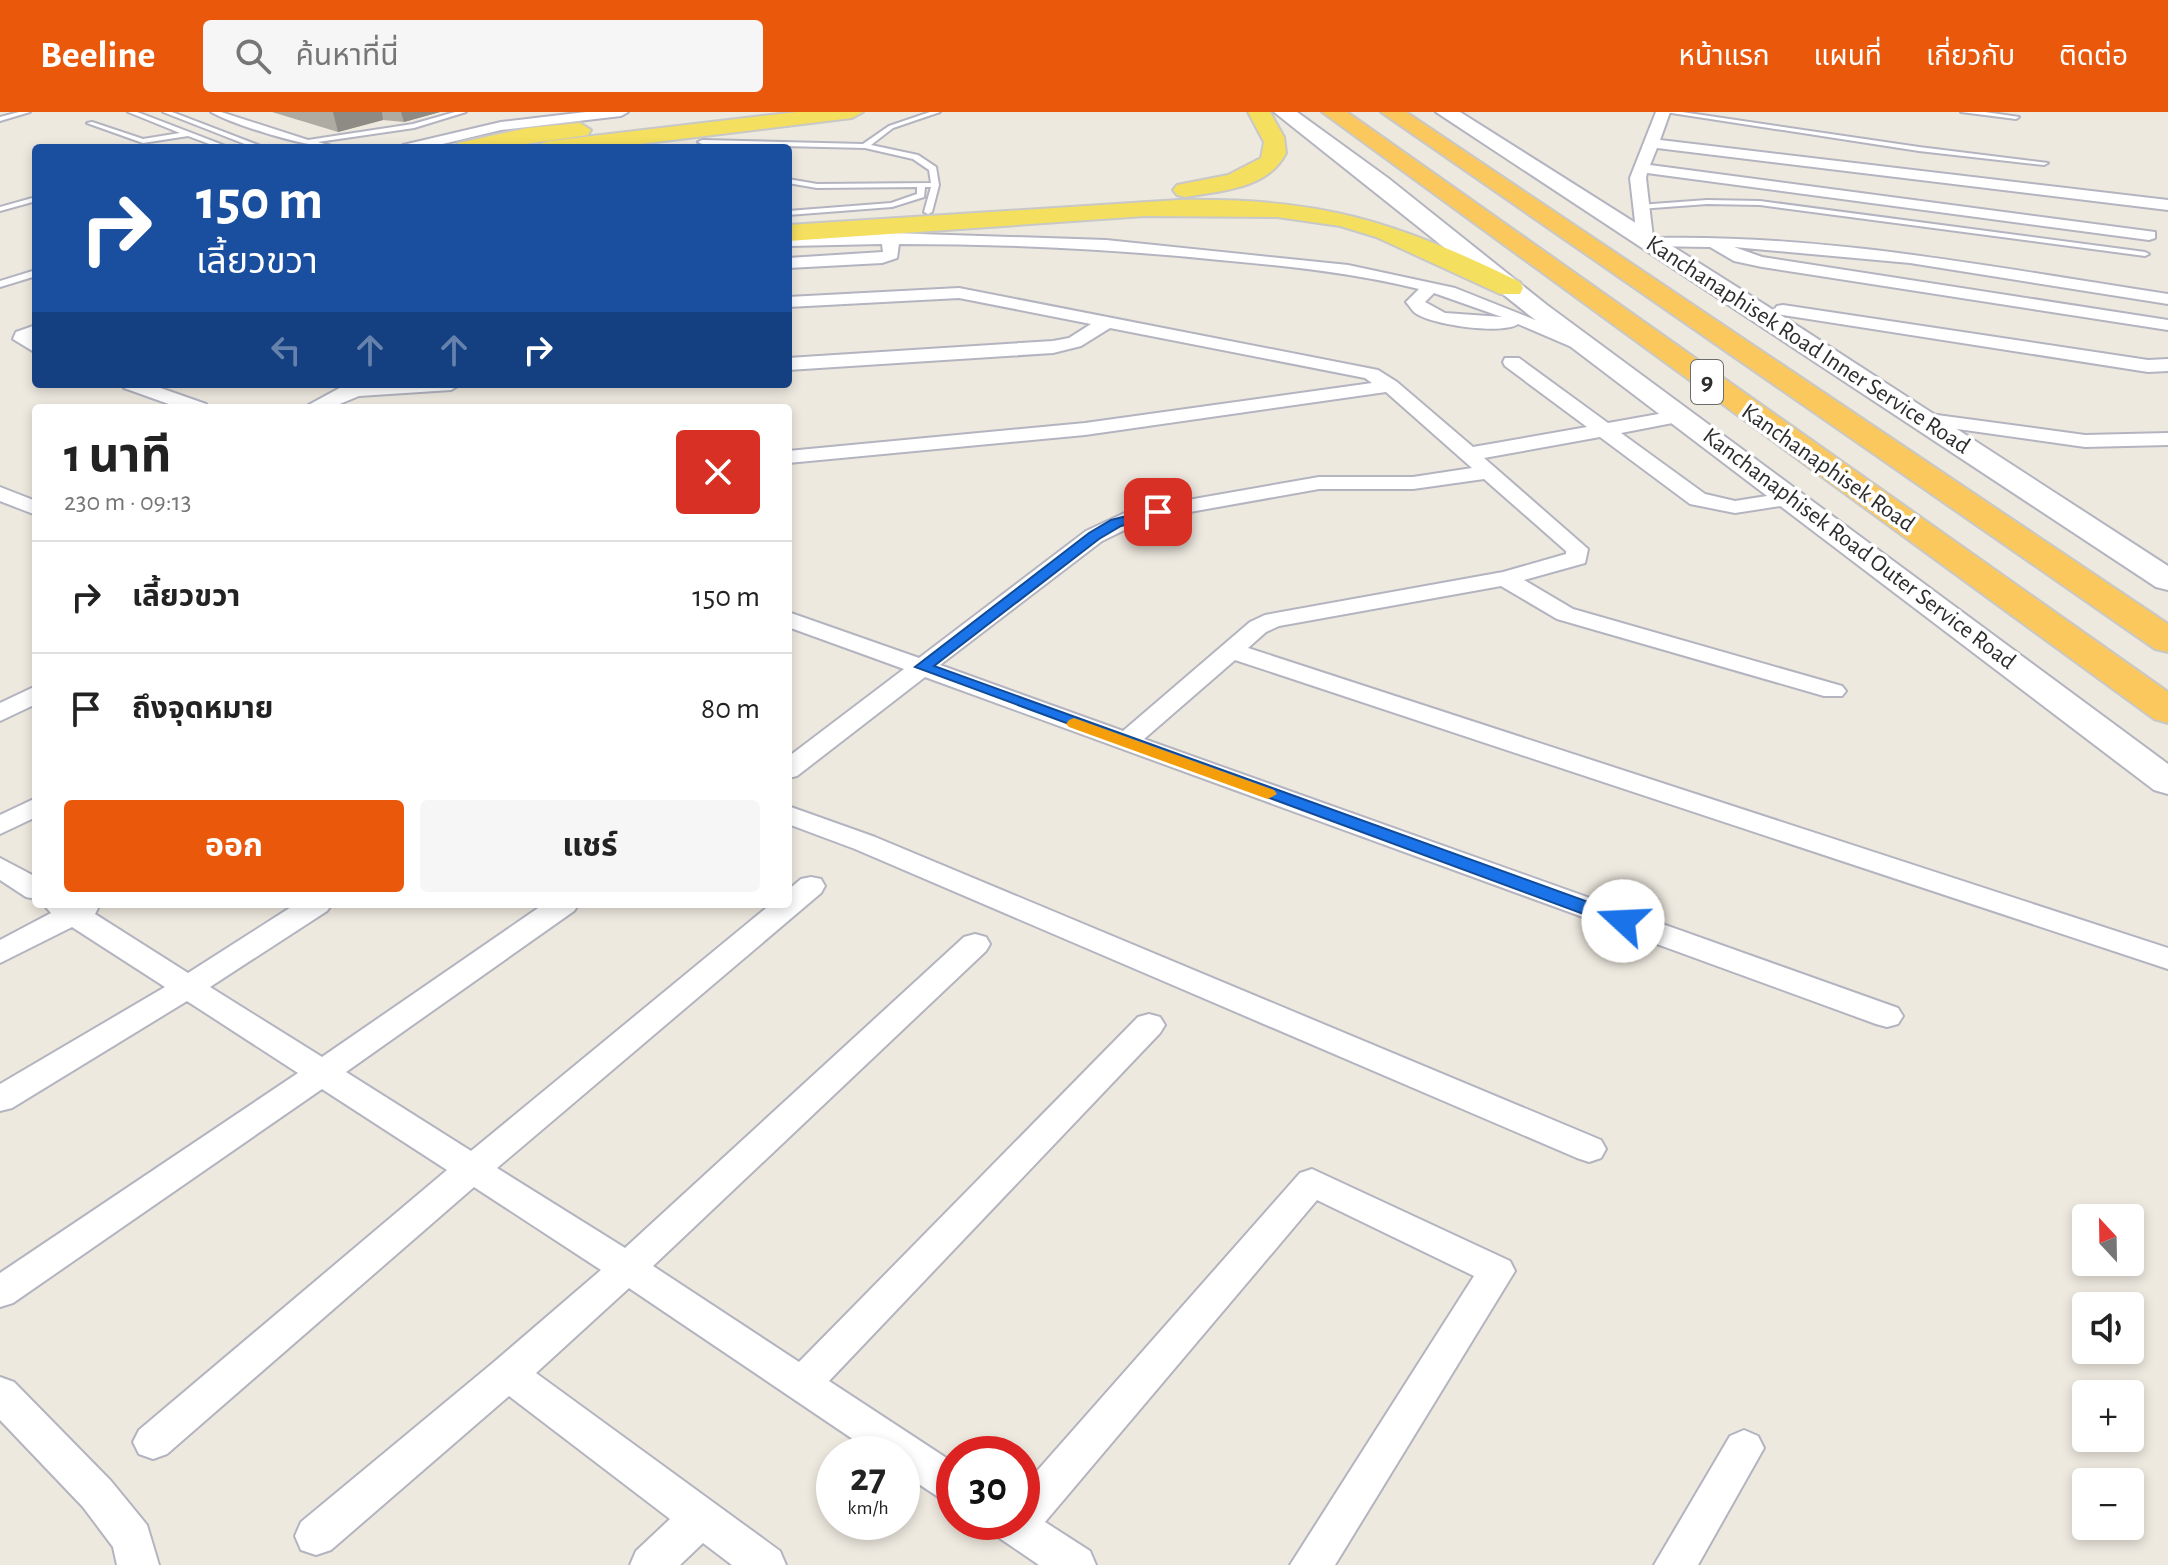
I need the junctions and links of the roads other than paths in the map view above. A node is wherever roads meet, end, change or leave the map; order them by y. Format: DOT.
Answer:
graph roads {
  1 [pos="27,112"];
  2 [pos="131,112"];
  3 [pos="166,112"];
  4 [pos="214,112"];
  5 [pos="463,112"];
  6 [pos="621,112"];
  7 [pos="737,112"];
  8 [pos="852,112"];
  9 [pos="937,112"];
  10 [pos="1259,112"];
  11 [pos="1284,112"];
  12 [pos="1322,112"];
  13 [pos="1333,112"];
  14 [pos="1392,112"];
  15 [pos="1665,112"];
  16 [pos="1964,112"];
  17 [pos="1456,116"];
  18 [pos="2016,117"];
  19 [pos="0,119"];
  20 [pos="90,123"];
  21 [pos="187,134"];
  22 [pos="606,134"];
  23 [pos="311,141"];
  24 [pos="702,142"];
  25 [pos="1649,143"];
  26 [pos="216,144"];
  27 [pos="251,144"];
  28 [pos="321,144"];
  29 [pos="425,144"];
  30 [pos="485,144"];
  31 [pos="566,144"];
  32 [pos="784,144"];
  33 [pos="792,144"];
  34 [pos="865,146"];
  35 [pos="2044,163"];
  36 [pos="1643,168"];
  37 [pos="792,182"];
  38 [pos="1380,183"];
  39 [pos="921,184"];
  40 [pos="935,185"];
  41 [pos="32,200"];
  42 [pos="2168,205"];
  43 [pos="1639,207"];
  44 [pos="0,209"];
  45 [pos="928,212"];
  46 [pos="792,213"];
  47 [pos="792,223"];
  48 [pos="792,233"];
  49 [pos="2149,235"];
  50 [pos="890,238"];
  51 [pos="1707,240"];
  52 [pos="792,241"];
  53 [pos="1648,241"];
  54 [pos="2145,254"];
  55 [pos="1762,262"];
  56 [pos="792,263"];
  57 [pos="32,274"];
  58 [pos="0,284"];
  59 [pos="1431,287"];
  60 [pos="1510,288"];
  61 [pos="2168,299"];
  62 [pos="792,302"];
  63 [pos="1770,310"];
  64 [pos="1107,322"];
  65 [pos="1531,325"];
  66 [pos="2168,325"];
  67 [pos="32,332"];
  68 [pos="32,345"];
  69 [pos="1588,347"];
  70 [pos="1512,362"];
  71 [pos="792,364"];
  72 [pos="2168,365"];
  73 [pos="1390,386"];
  74 [pos="142,388"];
  75 [pos="354,388"];
  76 [pos="188,404"];
  77 [pos="321,404"];
  78 [pos="1681,416"];
  79 [pos="1922,419"];
  80 [pos="2168,424"];
  81 [pos="1603,431"];
  82 [pos="2168,439"];
  83 [pos="2085,441"];
  84 [pos="1470,454"];
  85 [pos="792,457"];
  86 [pos="1489,472"];
  87 [pos="0,493"];
  88 [pos="1792,498"];
  89 [pos="32,507"];
  90 [pos="1505,578"];
  91 [pos="2168,580"];
  92 [pos="792,620"];
  93 [pos="2168,641"];
  94 [pos="1232,651"];
  95 [pos="923,667"];
  96 [pos="1833,691"];
  97 [pos="32,696"];
  98 [pos="2168,711"];
  99 [pos="0,713"];
  100 [pos="1125,742"];
  101 [pos="792,767"];
  102 [pos="2168,782"];
  103 [pos="32,808"];
  104 [pos="792,816"];
  105 [pos="0,826"];
  106 [pos="0,867"];
  107 [pos="811,886"];
  108 [pos="32,887"];
  109 [pos="792,902"];
  110 [pos="72,908"];
  111 [pos="75,908"];
  112 [pos="311,908"];
  113 [pos="558,908"];
  114 [pos="785,908"];
  115 [pos="975,944"];
  116 [pos="0,953"];
  117 [pos="2168,959"];
  118 [pos="188,987"];
  119 [pos="1887,1016"];
  120 [pos="1149,1025"];
  121 [pos="322,1073"];
  122 [pos="0,1099"];
  123 [pos="1589,1149"];
  124 [pos="472,1169"];
  125 [pos="627,1268"];
  126 [pos="0,1292"];
  127 [pos="508,1374"];
  128 [pos="802,1384"];
  129 [pos="3,1403"];
  130 [pos="153,1442"];
  131 [pos="1744,1448"];
  132 [pos="936,1473"];
  133 [pos="1040,1495"];
  134 [pos="701,1517"];
  135 [pos="316,1536"];
  136 [pos="1040,1539"];
  137 [pos="138,1565"];
  138 [pos="651,1565"];
  139 [pos="765,1565"];
  140 [pos="1075,1565"];
  141 [pos="1311,1565"];
  142 [pos="1675,1565"];
  1 -- 19 [label="lane"];
  2 -- 21 [label="lane"];
  3 -- 27 [label="lane"];
  4 -- 23 [label="lane"];
  5 -- 23 [label="lane"];
  6 -- 29 [label="street"];
  7 -- 22 [label="main road"];
  8 -- 22 [label="main road"];
  9 -- 34 [label="lane"];
  10 -- 45 [label="main road"];
  11 -- 38 [label="main road, Kanchanaphisek Road Outer Service Road"];
  12 -- 38 [label="highway"];
  13 -- 98 [label="highway, Kanchanaphisek Road / 9"];
  14 -- 93 [label="highway, Kanchanaphisek Road / 9"];
  15 -- 25 [label="street"];
  15 -- 35 [label="lane"];
  16 -- 18 [label="lane"];
  17 -- 53 [label="main road, Kanchanaphisek Road Inner Service Road"];
  20 -- 21 [label="lane"];
  21 -- 26 [label="lane"];
  22 -- 30 [label="main road"];
  22 -- 31 [label="main road"];
  23 -- 28 [label="lane"];
  24 -- 32 [label="lane"];
  25 -- 36 [label="street"];
  25 -- 42 [label="street"];
  33 -- 34 [label="lane"];
  34 -- 40 [label="lane"];
  36 -- 43 [label="street"];
  36 -- 49 [label="street"];
  37 -- 39 [label="lane"];
  38 -- 60 [label="main road, Kanchanaphisek Road Outer Service Road"];
  39 -- 40 [label="lane"];
  39 -- 46 [label="lane"];
  40 -- 45 [label="lane"];
  41 -- 44 [label="lane"];
  43 -- 53 [label="street"];
  43 -- 54 [label="lane"];
  45 -- 47 [label="main road"];
  48 -- 60 [label="main road"];
  50 -- 52 [label="street"];
  50 -- 56 [label="street"];
  50 -- 59 [label="street"];
  51 -- 53 [label="street"];
  51 -- 55 [label="street"];
  51 -- 61 [label="street"];
  53 -- 63 [label="main road, Kanchanaphisek Road Inner Service Road"];
  55 -- 63 [label="street"];
  55 -- 66 [label="street"];
  57 -- 58 [label="lane"];
  59 -- 65 [label="street"];
  59 -- 65 [label="street"];
  60 -- 69 [label="main road, Kanchanaphisek Road Outer Service Road"];
  62 -- 64 [label="street"];
  63 -- 72 [label="street"];
  63 -- 79 [label="main road, Kanchanaphisek Road Inner Service Road"];
  64 -- 71 [label="street"];
  64 -- 73 [label="street"];
  65 -- 69 [label="street"];
  67 -- 68 [label="street"];
  69 -- 78 [label="main road, Kanchanaphisek Road Outer Service Road"];
  70 -- 81 [label="street"];
  73 -- 84 [label="street"];
  73 -- 85 [label="street"];
  74 -- 76 [label="street"];
  75 -- 77 [label="street"];
  78 -- 81 [label="street"];
  78 -- 88 [label="main road, Kanchanaphisek Road Outer Service Road"];
  79 -- 83 [label="street"];
  79 -- 91 [label="main road, Kanchanaphisek Road Inner Service Road"];
  80 -- 83 [label="street"];
  81 -- 84 [label="street"];
  81 -- 88 [label="street"];
  82 -- 83 [label="street"];
  84 -- 86 [label="street"];
  86 -- 90 [label="street"];
  86 -- 95 [label="street"];
  87 -- 89 [label="street"];
  88 -- 102 [label="main road, Kanchanaphisek Road Outer Service Road"];
  90 -- 94 [label="street"];
  90 -- 96 [label="street"];
  92 -- 95 [label="street"];
  94 -- 100 [label="street"];
  94 -- 117 [label="street"];
  95 -- 100 [label="street"];
  95 -- 101 [label="street"];
  97 -- 99 [label="street"];
  100 -- 119 [label="street"];
  103 -- 105 [label="street"];
  104 -- 123 [label="street"];
  106 -- 108 [label="street"];
  107 -- 109 [label="street"];
  110 -- 116 [label="street"];
  111 -- 118 [label="street"];
  112 -- 118 [label="street"];
  113 -- 121 [label="street"];
  114 -- 124 [label="street"];
  115 -- 125 [label="street"];
  118 -- 121 [label="street"];
  118 -- 122 [label="street"];
  120 -- 128 [label="street"];
  121 -- 124 [label="street"];
  121 -- 126 [label="street"];
  124 -- 125 [label="street"];
  124 -- 130 [label="street"];
  125 -- 127 [label="street"];
  125 -- 128 [label="street"];
  127 -- 134 [label="street"];
  127 -- 135 [label="street"];
  128 -- 132 [label="street"];
  129 -- 137 [label="street"];
  131 -- 142 [label="street"];
  133 -- 141 [label="street"];
  134 -- 138 [label="street"];
  134 -- 139 [label="street"];
  136 -- 140 [label="street"];
}
